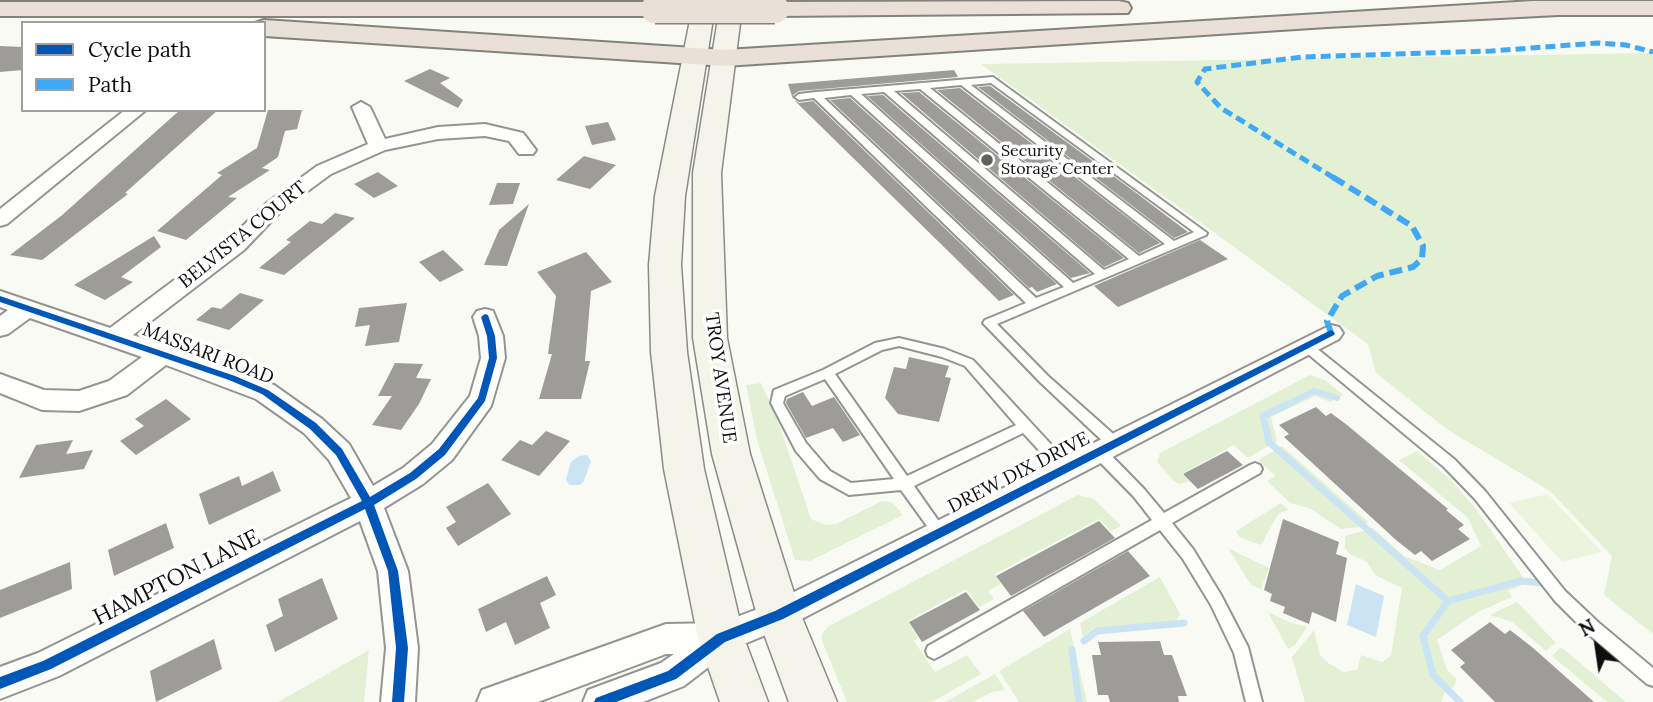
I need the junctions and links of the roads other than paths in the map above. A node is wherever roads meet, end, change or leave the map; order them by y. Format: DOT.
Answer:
graph roads {
  1 [pos="705,0"];
  2 [pos="732,0"];
  3 [pos="1558,8"];
  4 [pos="1653,8"];
  5 [pos="0,9"];
  6 [pos="0,16"];
  7 [pos="116,21"];
  8 [pos="266,28"];
  9 [pos="710,57"];
  10 [pos="962,82"];
  11 [pos="922,86"];
  12 [pos="886,89"];
  13 [pos="853,92"];
  14 [pos="816,95"];
  15 [pos="799,97"];
  16 [pos="361,107"];
  17 [pos="134,112"];
  18 [pos="379,146"];
  19 [pos="526,150"];
  20 [pos="0,219"];
  21 [pos="1173,245"];
  22 [pos="1137,260"];
  23 [pos="1103,275"];
  24 [pos="1072,288"];
  25 [pos="0,299"];
  26 [pos="1035,304"];
  27 [pos="27,308"];
  28 [pos="485,317"];
  29 [pos="0,328"];
  30 [pos="114,337"];
  31 [pos="1319,339"];
  32 [pos="162,355"];
  33 [pos="827,373"];
  34 [pos="0,383"];
  35 [pos="1025,426"];
  36 [pos="1107,448"];
  37 [pos="1065,469"];
  38 [pos="1255,469"];
  39 [pos="905,484"];
  40 [pos="368,503"];
  41 [pos="1162,522"];
  42 [pos="940,533"];
  43 [pos="779,615"];
  44 [pos="722,638"];
  45 [pos="934,651"];
  46 [pos="1653,678"];
  47 [pos="0,683"];
  48 [pos="398,702"];
  49 [pos="494,702"];
  50 [pos="600,702"];
  51 [pos="744,702"];
  52 [pos="813,702"];
  53 [pos="1254,702"];
  1 -- 9 [label="main road, TROY AVENUE"];
  2 -- 9 [label="main road, TROY AVENUE"];
  3 -- 4 [label="highway"];
  3 -- 5 [label="highway, bridge"];
  3 -- 9 [label="highway"];
  6 -- 7 [label="highway"];
  8 -- 9 [label="highway"];
  9 -- 43 [label="main road, TROY AVENUE"];
  9 -- 44 [label="main road, TROY AVENUE"];
  10 -- 11 [label="lane"];
  10 -- 21 [label="lane"];
  10 -- 21 [label="lane"];
  11 -- 12 [label="lane"];
  11 -- 22 [label="lane"];
  12 -- 13 [label="lane"];
  12 -- 23 [label="lane"];
  13 -- 14 [label="lane"];
  13 -- 24 [label="lane"];
  14 -- 15 [label="lane"];
  14 -- 26 [label="lane"];
  16 -- 18 [label="street"];
  17 -- 20 [label="street"];
  18 -- 19 [label="street, BELVISTA COURT"];
  18 -- 30 [label="street, BELVISTA COURT"];
  21 -- 22 [label="lane"];
  22 -- 23 [label="lane"];
  23 -- 24 [label="lane"];
  24 -- 26 [label="lane"];
  25 -- 27 [label="street, MASSARI ROAD"];
  26 -- 36 [label="lane"];
  27 -- 29 [label="street"];
  27 -- 30 [label="street, MASSARI ROAD"];
  28 -- 40 [label="street, HAMPTON LANE"];
  30 -- 32 [label="street, MASSARI ROAD"];
  31 -- 36 [label="street, DREW DIX DRIVE"];
  31 -- 46 [label="lane"];
  32 -- 34 [label="street"];
  32 -- 40 [label="street, MASSARI ROAD"];
  33 -- 35 [label="lane"];
  33 -- 39 [label="lane"];
  33 -- 39 [label="lane"];
  35 -- 37 [label="lane"];
  35 -- 39 [label="lane"];
  36 -- 37 [label="street, DREW DIX DRIVE"];
  36 -- 41 [label="lane"];
  37 -- 42 [label="street, DREW DIX DRIVE"];
  38 -- 41 [label="lane"];
  39 -- 42 [label="lane"];
  40 -- 47 [label="street, HAMPTON LANE"];
  40 -- 48 [label="street, MASSARI ROAD"];
  41 -- 45 [label="lane"];
  41 -- 53 [label="lane"];
  42 -- 43 [label="street, DREW DIX DRIVE"];
  43 -- 44 [label="street, DREW DIX DRIVE"];
  43 -- 52 [label="main road, TROY AVENUE"];
  44 -- 49 [label="street"];
  44 -- 50 [label="street"];
  44 -- 51 [label="main road, TROY AVENUE"];
}
